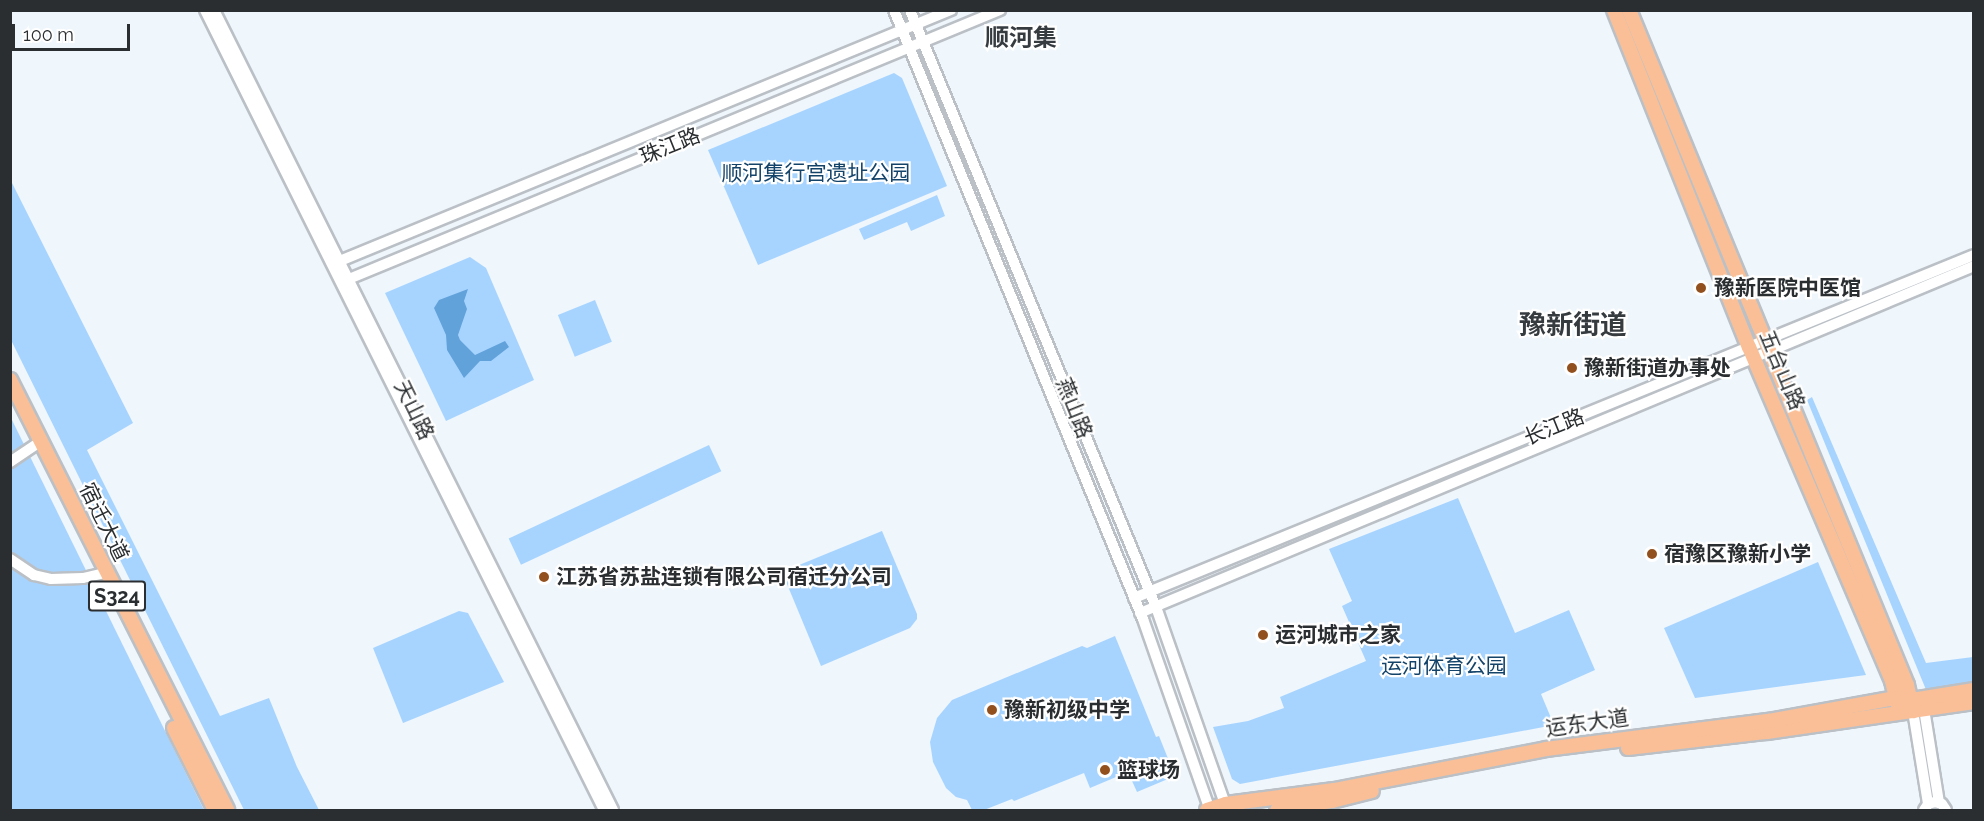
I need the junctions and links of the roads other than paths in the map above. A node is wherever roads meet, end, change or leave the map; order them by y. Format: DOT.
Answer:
graph roads {
  1 [pos="205,10"];
  2 [pos="214,10"];
  3 [pos="894,10"];
  4 [pos="909,10"];
  5 [pos="951,10"];
  6 [pos="999,10"];
  7 [pos="1614,10"];
  8 [pos="1629,10"];
  9 [pos="916,25"];
  10 [pos="902,31"];
  11 [pos="923,42"];
  12 [pos="909,48"];
  13 [pos="1974,255"];
  14 [pos="336,263"];
  15 [pos="1974,266"];
  16 [pos="345,280"];
  17 [pos="1765,346"];
  18 [pos="1751,352"];
  19 [pos="10,380"];
  20 [pos="10,398"];
  21 [pos="37,443"];
  22 [pos="10,462"];
  23 [pos="10,560"];
  24 [pos="102,574"];
  25 [pos="1150,592"];
  26 [pos="1134,598"];
  27 [pos="1156,607"];
  28 [pos="1140,613"];
  29 [pos="1974,690"];
  30 [pos="1896,698"];
  31 [pos="1974,702"];
  32 [pos="1912,708"];
  33 [pos="1226,807"];
  34 [pos="1934,807"];
  35 [pos="215,810"];
  36 [pos="227,810"];
  37 [pos="604,810"];
  38 [pos="613,810"];
  39 [pos="1209,810"];
  40 [pos="1277,810"];
  1 -- 14 [label="street, 天山路"];
  2 -- 14 [label="street, 天山路"];
  3 -- 10 [label="street, 燕山路"];
  4 -- 9 [label="street, 燕山路"];
  5 -- 9 [label="street, 珠江路"];
  6 -- 11 [label="street, 珠江路"];
  7 -- 18 [label="main road, 五台山路"];
  8 -- 17 [label="main road, 五台山路"];
  9 -- 10 [label="street, 珠江路"];
  9 -- 11 [label="street, 燕山路"];
  10 -- 12 [label="street, 燕山路"];
  10 -- 14 [label="street, 珠江路"];
  11 -- 12 [label="street, 珠江路"];
  11 -- 25 [label="street, 燕山路"];
  12 -- 16 [label="street, 珠江路"];
  12 -- 26 [label="street, 燕山路"];
  13 -- 17 [label="street, 长江路"];
  14 -- 16 [label="street, 天山路"];
  15 -- 17 [label="street, 长江路"];
  16 -- 37 [label="street, 天山路"];
  16 -- 38 [label="street, 天山路"];
  17 -- 18 [label="street, 长江路"];
  17 -- 32 [label="main road, 五台山路"];
  18 -- 25 [label="street, 长江路"];
  18 -- 27 [label="street, 长江路"];
  18 -- 30 [label="main road, 五台山路"];
  19 -- 21 [label="main road, 宿迁大道 / S324"];
  20 -- 21 [label="main road, 宿迁大道 / S324"];
  21 -- 22 [label="street"];
  21 -- 24 [label="main road, 宿迁大道 / S324"];
  23 -- 24 [label="street"];
  24 -- 35 [label="main road, 宿迁大道 / S324"];
  24 -- 36 [label="main road, 宿迁大道 / S324"];
  25 -- 26 [label="street, 长江路"];
  25 -- 27 [label="street, 燕山路"];
  26 -- 28 [label="street, 燕山路"];
  27 -- 28 [label="street, 长江路"];
  27 -- 33 [label="street, 燕山路"];
  28 -- 39 [label="street, 燕山路"];
  29 -- 32 [label="main road, 运东大道"];
  30 -- 32 [label="main road, 五台山路"];
  30 -- 33 [label="main road, 运东大道"];
  31 -- 32 [label="main road, 运东大道"];
  32 -- 34 [label="street"];
  32 -- 40 [label="main road, 运东大道"];
  33 -- 39 [label="main road, 运东大道"];
}
